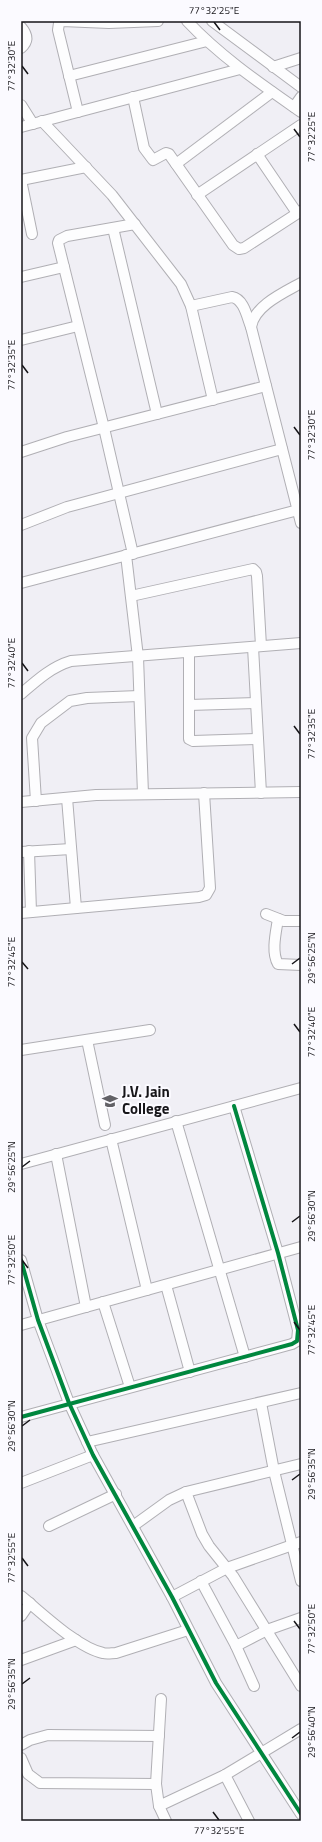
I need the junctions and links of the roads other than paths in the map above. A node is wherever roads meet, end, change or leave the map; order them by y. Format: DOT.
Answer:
graph roads {
  1 [pos="158,21"];
  2 [pos="187,21"];
  3 [pos="109,22"];
  4 [pos="21,27"];
  5 [pos="209,28"];
  6 [pos="21,48"];
  7 [pos="301,58"];
  8 [pos="273,67"];
  9 [pos="240,69"];
  10 [pos="69,76"];
  11 [pos="301,87"];
  12 [pos="272,92"];
  13 [pos="133,97"];
  14 [pos="21,105"];
  15 [pos="298,105"];
  16 [pos="78,112"];
  17 [pos="38,122"];
  18 [pos="301,125"];
  19 [pos="21,127"];
  20 [pos="257,154"];
  21 [pos="176,164"];
  22 [pos="86,167"];
  23 [pos="21,180"];
  24 [pos="197,195"];
  25 [pos="299,212"];
  26 [pos="136,224"];
  27 [pos="113,228"];
  28 [pos="32,234"];
  29 [pos="64,268"];
  30 [pos="21,278"];
  31 [pos="301,283"];
  32 [pos="191,306"];
  33 [pos="78,326"];
  34 [pos="252,327"];
  35 [pos="21,340"];
  36 [pos="266,386"];
  37 [pos="212,400"];
  38 [pos="157,414"];
  39 [pos="104,428"];
  40 [pos="282,449"];
  41 [pos="21,452"];
  42 [pos="118,492"];
  43 [pos="298,510"];
  44 [pos="301,523"];
  45 [pos="21,525"];
  46 [pos="130,555"];
  47 [pos="21,583"];
  48 [pos="131,596"];
  49 [pos="301,643"];
  50 [pos="257,647"];
  51 [pos="189,652"];
  52 [pos="138,657"];
  53 [pos="22,689"];
  54 [pos="139,696"];
  55 [pos="256,703"];
  56 [pos="189,705"];
  57 [pos="258,739"];
  58 [pos="261,792"];
  59 [pos="301,792"];
  60 [pos="204,793"];
  61 [pos="143,794"];
  62 [pos="67,798"];
  63 [pos="36,801"];
  64 [pos="21,802"];
  65 [pos="71,849"];
  66 [pos="25,852"];
  67 [pos="76,908"];
  68 [pos="26,913"];
  69 [pos="266,914"];
  70 [pos="278,919"];
  71 [pos="301,921"];
  72 [pos="301,965"];
  73 [pos="150,1030"];
  74 [pos="87,1040"];
  75 [pos="21,1050"];
  76 [pos="301,1088"];
  77 [pos="234,1106"];
  78 [pos="176,1121"];
  79 [pos="105,1125"];
  80 [pos="111,1139"];
  81 [pos="56,1154"];
  82 [pos="21,1164"];
  83 [pos="301,1247"];
  84 [pos="278,1254"];
  85 [pos="21,1260"];
  86 [pos="220,1270"];
  87 [pos="166,1284"];
  88 [pos="147,1290"];
  89 [pos="103,1302"];
  90 [pos="86,1307"];
  91 [pos="38,1320"];
  92 [pos="21,1325"];
  93 [pos="245,1357"];
  94 [pos="190,1372"];
  95 [pos="130,1387"];
  96 [pos="301,1393"];
  97 [pos="69,1403"];
  98 [pos="261,1403"];
  99 [pos="21,1417"];
  100 [pos="87,1442"];
  101 [pos="94,1455"];
  102 [pos="301,1464"];
  103 [pos="274,1471"];
  104 [pos="21,1483"];
  105 [pos="186,1492"];
  106 [pos="116,1494"];
  107 [pos="49,1526"];
  108 [pos="133,1526"];
  109 [pos="296,1543"];
  110 [pos="226,1568"];
  111 [pos="201,1581"];
  112 [pos="301,1581"];
  113 [pos="21,1596"];
  114 [pos="172,1597"];
  115 [pos="30,1604"];
  116 [pos="21,1616"];
  117 [pos="301,1618"];
  118 [pos="188,1630"];
  119 [pos="267,1630"];
  120 [pos="76,1640"];
  121 [pos="236,1646"];
  122 [pos="21,1660"];
  123 [pos="296,1668"];
  124 [pos="254,1686"];
  125 [pos="301,1686"];
  126 [pos="161,1699"];
  127 [pos="301,1729"];
  128 [pos="159,1736"];
  129 [pos="21,1745"];
  130 [pos="261,1752"];
  131 [pos="21,1758"];
  132 [pos="225,1775"];
  133 [pos="156,1784"];
  134 [pos="159,1806"];
  135 [pos="301,1814"];
  136 [pos="166,1821"];
  137 [pos="249,1821"];
  1 -- 3 [label="street"];
  2 -- 5 [label="street"];
  3 -- 10 [label="street"];
  4 -- 6 [label="street"];
  5 -- 8 [label="street"];
  5 -- 9 [label="street"];
  5 -- 10 [label="street"];
  7 -- 8 [label="street"];
  8 -- 11 [label="street"];
  9 -- 12 [label="street"];
  9 -- 13 [label="street"];
  10 -- 16 [label="street"];
  12 -- 15 [label="street"];
  12 -- 21 [label="street"];
  13 -- 16 [label="street"];
  13 -- 21 [label="street"];
  14 -- 17 [label="street"];
  16 -- 17 [label="street"];
  17 -- 19 [label="street"];
  17 -- 22 [label="street"];
  18 -- 20 [label="street"];
  20 -- 24 [label="street"];
  20 -- 25 [label="street"];
  21 -- 24 [label="street"];
  22 -- 23 [label="street"];
  22 -- 26 [label="street"];
  23 -- 28 [label="street"];
  24 -- 25 [label="street"];
  26 -- 27 [label="street"];
  26 -- 32 [label="street"];
  27 -- 29 [label="street"];
  27 -- 38 [label="street"];
  29 -- 30 [label="street"];
  29 -- 33 [label="street"];
  31 -- 34 [label="street"];
  32 -- 34 [label="street"];
  32 -- 37 [label="street"];
  33 -- 35 [label="street"];
  33 -- 39 [label="street"];
  34 -- 36 [label="street"];
  36 -- 37 [label="street"];
  36 -- 40 [label="street"];
  37 -- 38 [label="street"];
  38 -- 39 [label="street"];
  39 -- 41 [label="street"];
  39 -- 42 [label="street"];
  40 -- 42 [label="street"];
  40 -- 43 [label="street"];
  42 -- 45 [label="street"];
  42 -- 46 [label="street"];
  43 -- 44 [label="street"];
  43 -- 46 [label="street"];
  46 -- 47 [label="street"];
  46 -- 48 [label="street"];
  48 -- 50 [label="street"];
  48 -- 52 [label="street"];
  49 -- 50 [label="street"];
  50 -- 51 [label="street"];
  50 -- 55 [label="street"];
  51 -- 52 [label="street"];
  51 -- 56 [label="street"];
  52 -- 53 [label="street"];
  52 -- 54 [label="street"];
  54 -- 61 [label="street"];
  54 -- 63 [label="street"];
  55 -- 56 [label="street"];
  55 -- 57 [label="street"];
  56 -- 57 [label="street"];
  57 -- 58 [label="street"];
  58 -- 59 [label="street"];
  58 -- 60 [label="street"];
  60 -- 61 [label="street"];
  60 -- 67 [label="street"];
  61 -- 62 [label="street"];
  62 -- 63 [label="street"];
  62 -- 65 [label="street"];
  63 -- 64 [label="street"];
  65 -- 66 [label="street"];
  65 -- 67 [label="street"];
  66 -- 68 [label="street"];
  67 -- 68 [label="street"];
  69 -- 70 [label="street"];
  70 -- 71 [label="street"];
  70 -- 72 [label="street"];
  73 -- 74 [label="street"];
  74 -- 75 [label="street"];
  74 -- 79 [label="street"];
  76 -- 77 [label="street"];
  77 -- 78 [label="street"];
  77 -- 84 [label="street"];
  78 -- 80 [label="street"];
  78 -- 86 [label="street"];
  80 -- 81 [label="street"];
  80 -- 88 [label="street"];
  81 -- 82 [label="street"];
  81 -- 90 [label="street"];
  83 -- 84 [label="street"];
  84 -- 86 [label="street"];
  84 -- 93 [label="street"];
  85 -- 91 [label="street"];
  86 -- 87 [label="street"];
  86 -- 93 [label="street"];
  87 -- 88 [label="street"];
  87 -- 94 [label="street"];
  88 -- 89 [label="street"];
  89 -- 90 [label="street"];
  89 -- 95 [label="street"];
  90 -- 91 [label="street"];
  91 -- 92 [label="street"];
  91 -- 97 [label="street"];
  93 -- 94 [label="street"];
  94 -- 95 [label="street"];
  95 -- 97 [label="street"];
  96 -- 98 [label="street"];
  97 -- 99 [label="street"];
  97 -- 100 [label="street"];
  98 -- 100 [label="street"];
  98 -- 103 [label="street"];
  100 -- 101 [label="street"];
  101 -- 104 [label="street"];
  101 -- 106 [label="street"];
  102 -- 103 [label="street"];
  103 -- 105 [label="street"];
  103 -- 109 [label="street"];
  105 -- 108 [label="street"];
  105 -- 110 [label="street"];
  106 -- 107 [label="street"];
  106 -- 108 [label="street"];
  108 -- 114 [label="street"];
  109 -- 110 [label="street"];
  109 -- 112 [label="street"];
  110 -- 111 [label="street"];
  110 -- 119 [label="street"];
  111 -- 114 [label="street"];
  111 -- 121 [label="street"];
  113 -- 115 [label="street"];
  114 -- 118 [label="street"];
  115 -- 116 [label="street"];
  115 -- 120 [label="street"];
  117 -- 119 [label="street"];
  118 -- 120 [label="street"];
  118 -- 130 [label="street"];
  119 -- 121 [label="street"];
  119 -- 123 [label="street"];
  120 -- 122 [label="street"];
  121 -- 124 [label="street"];
  123 -- 125 [label="street"];
  126 -- 128 [label="street"];
  127 -- 130 [label="street"];
  128 -- 129 [label="street"];
  128 -- 133 [label="street"];
  130 -- 132 [label="street"];
  130 -- 135 [label="street"];
  131 -- 133 [label="street"];
  132 -- 134 [label="street"];
  132 -- 137 [label="street"];
  133 -- 134 [label="street"];
  134 -- 136 [label="street"];
}
